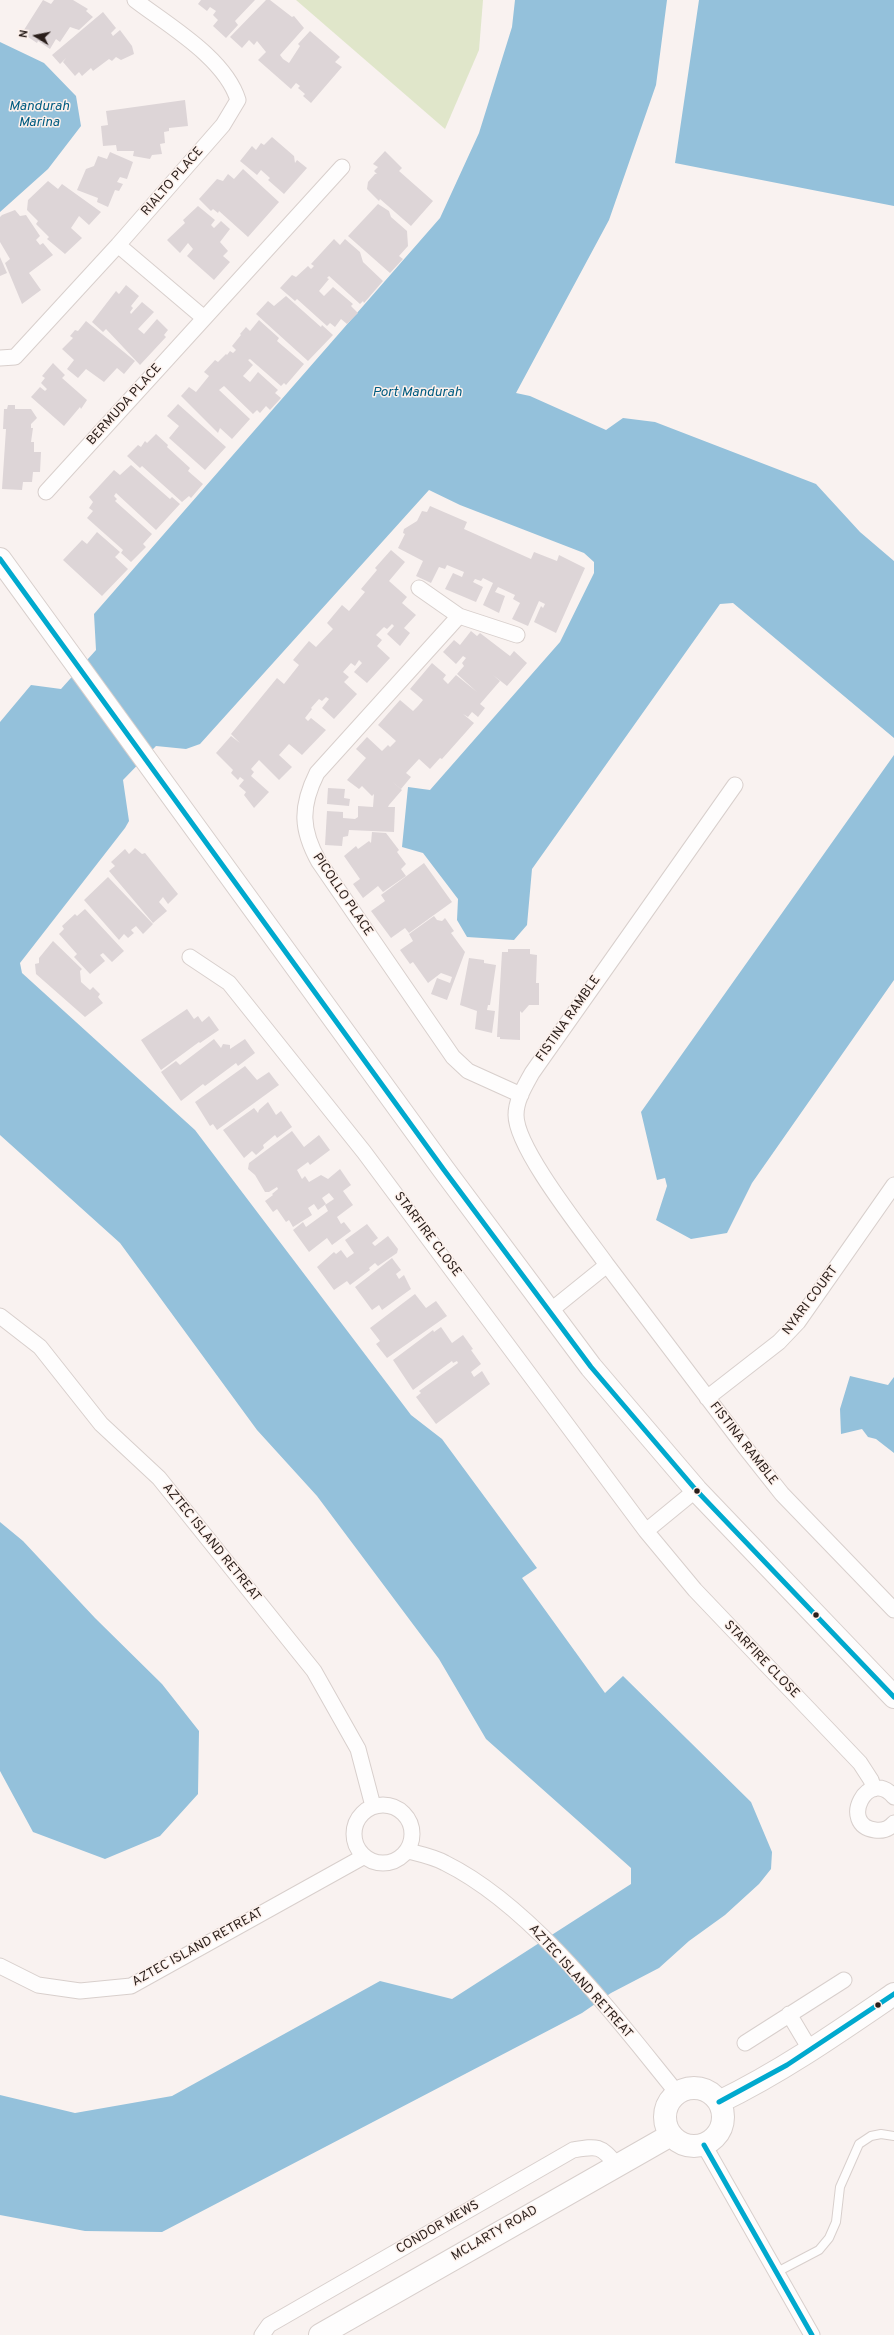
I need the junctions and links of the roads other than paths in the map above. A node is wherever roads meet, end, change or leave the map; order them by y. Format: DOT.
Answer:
graph roads {
  1 [pos="134,0"];
  2 [pos="342,167"];
  3 [pos="118,245"];
  4 [pos="204,318"];
  5 [pos="0,358"];
  6 [pos="46,492"];
  7 [pos="0,559"];
  8 [pos="419,588"];
  9 [pos="460,616"];
  10 [pos="517,635"];
  11 [pos="735,785"];
  12 [pos="190,956"];
  13 [pos="521,1096"];
  14 [pos="894,1185"];
  15 [pos="607,1265"];
  16 [pos="550,1311"];
  17 [pos="0,1316"];
  18 [pos="707,1398"];
  19 [pos="696,1490"];
  20 [pos="646,1531"];
  21 [pos="894,1610"];
  22 [pos="894,1697"];
  23 [pos="874,1789"];
  24 [pos="894,1797"];
  25 [pos="373,1806"];
  26 [pos="894,1823"];
  27 [pos="408,1851"];
  28 [pos="363,1857"];
  29 [pos="0,1966"];
  30 [pos="844,1980"];
  31 [pos="894,1994"];
  32 [pos="789,2014"];
  33 [pos="745,2043"];
  34 [pos="811,2051"];
  35 [pos="678,2094"];
  36 [pos="718,2102"];
  37 [pos="671,2135"];
  38 [pos="894,2136"];
  39 [pos="704,2145"];
  40 [pos="616,2164"];
  41 [pos="777,2272"];
  42 [pos="262,2335"];
  43 [pos="320,2335"];
  44 [pos="812,2335"];
  1 -- 3 [label="street, RIALTO PLACE"];
  2 -- 4 [label="street, BERMUDA PLACE"];
  3 -- 4 [label="street"];
  3 -- 5 [label="street, RIALTO PLACE"];
  4 -- 6 [label="street, BERMUDA PLACE"];
  7 -- 16 [label="main road"];
  8 -- 9 [label="street"];
  9 -- 10 [label="street"];
  9 -- 13 [label="street, PICOLLO PLACE"];
  11 -- 13 [label="street, FISTINA RAMBLE"];
  12 -- 20 [label="street, STARFIRE CLOSE"];
  13 -- 15 [label="street, FISTINA RAMBLE"];
  14 -- 18 [label="street, NYARI COURT"];
  15 -- 16 [label="street"];
  15 -- 18 [label="street, FISTINA RAMBLE"];
  16 -- 19 [label="main road"];
  17 -- 25 [label="street, AZTEC ISLAND RETREAT"];
  18 -- 21 [label="street, FISTINA RAMBLE"];
  19 -- 20 [label="street"];
  19 -- 22 [label="main road"];
  20 -- 23 [label="street, STARFIRE CLOSE"];
  23 -- 24 [label="street"];
  23 -- 26 [label="street"];
  25 -- 27 [label="street"];
  25 -- 28 [label="street"];
  27 -- 28 [label="street"];
  27 -- 35 [label="street, AZTEC ISLAND RETREAT"];
  28 -- 29 [label="street, AZTEC ISLAND RETREAT"];
  30 -- 32 [label="street"];
  31 -- 34 [label="main road"];
  32 -- 33 [label="street"];
  32 -- 34 [label="street"];
  34 -- 36 [label="main road"];
  35 -- 36 [label="main road"];
  35 -- 37 [label="main road"];
  36 -- 39 [label="main road"];
  37 -- 39 [label="main road"];
  37 -- 40 [label="main road, MCLARTY ROAD"];
  38 -- 41 [label="lane"];
  39 -- 41 [label="street"];
  40 -- 42 [label="street, CONDOR MEWS"];
  40 -- 43 [label="main road, MCLARTY ROAD"];
  41 -- 44 [label="street"];
}
